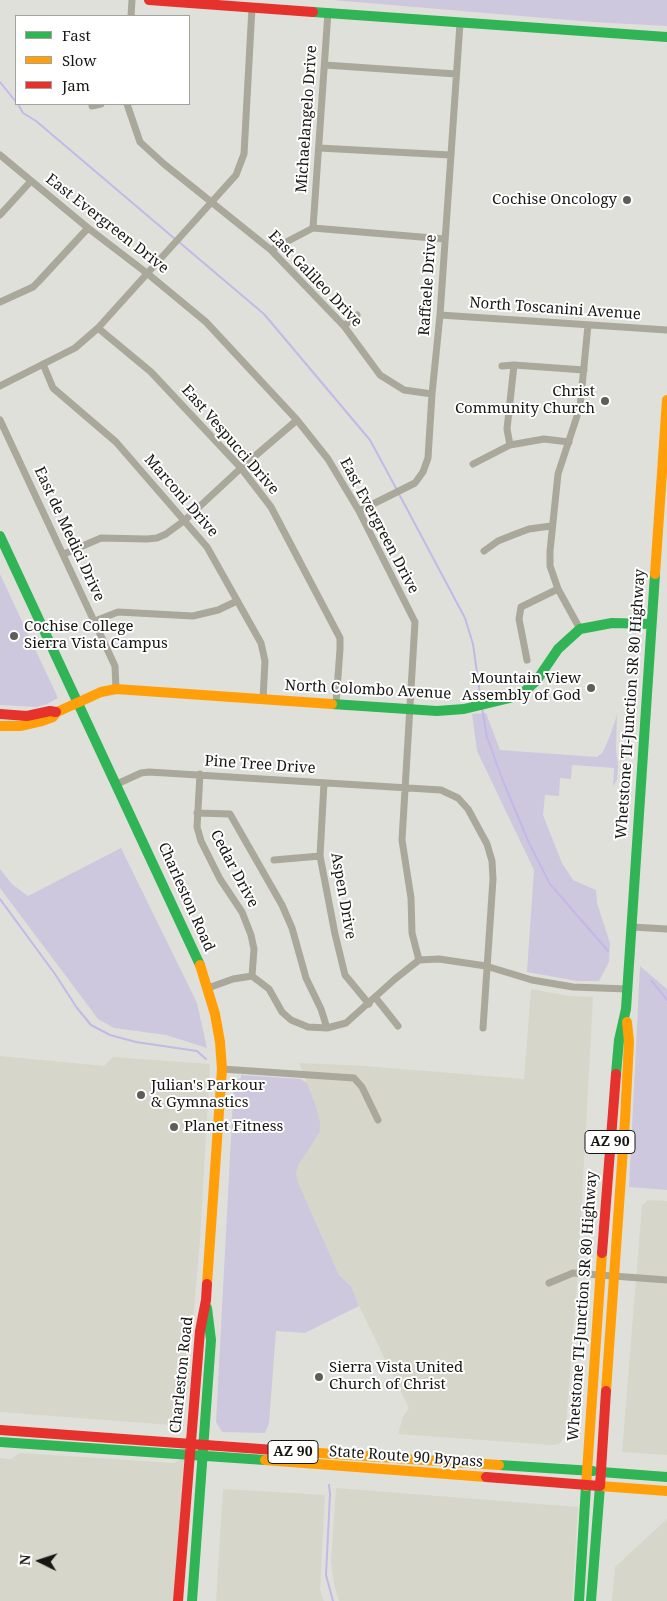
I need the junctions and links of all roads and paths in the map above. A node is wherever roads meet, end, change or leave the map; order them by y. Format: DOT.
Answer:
graph roads {
  1 [pos="132,0"];
  2 [pos="149,0"];
  3 [pos="252,7"];
  4 [pos="328,12"];
  5 [pos="131,15"];
  6 [pos="460,23"];
  7 [pos="667,37"];
  8 [pos="325,65"];
  9 [pos="456,74"];
  10 [pos="96,105"];
  11 [pos="127,105"];
  12 [pos="92,106"];
  13 [pos="320,148"];
  14 [pos="0,155"];
  15 [pos="450,155"];
  16 [pos="31,181"];
  17 [pos="211,202"];
  18 [pos="0,215"];
  19 [pos="88,228"];
  20 [pos="313,228"];
  21 [pos="445,238"];
  22 [pos="272,250"];
  23 [pos="148,274"];
  24 [pos="0,302"];
  25 [pos="440,314"];
  26 [pos="357,315"];
  27 [pos="588,325"];
  28 [pos="344,326"];
  29 [pos="98,328"];
  30 [pos="667,330"];
  31 [pos="43,364"];
  32 [pos="514,365"];
  33 [pos="502,366"];
  34 [pos="584,370"];
  35 [pos="0,386"];
  36 [pos="432,394"];
  37 [pos="667,400"];
  38 [pos="0,420"];
  39 [pos="297,420"];
  40 [pos="569,442"];
  41 [pos="510,445"];
  42 [pos="473,464"];
  43 [pos="240,468"];
  44 [pos="359,511"];
  45 [pos="185,520"];
  46 [pos="551,526"];
  47 [pos="0,536"];
  48 [pos="484,550"];
  49 [pos="64,554"];
  50 [pos="558,589"];
  51 [pos="237,601"];
  52 [pos="95,621"];
  53 [pos="651,624"];
  54 [pos="580,629"];
  55 [pos="527,660"];
  56 [pos="116,689"];
  57 [pos="262,700"];
  58 [pos="78,702"];
  59 [pos="336,704"];
  60 [pos="410,709"];
  61 [pos="57,712"];
  62 [pos="0,714"];
  63 [pos="0,726"];
  64 [pos="200,774"];
  65 [pos="324,783"];
  66 [pos="117,784"];
  67 [pos="405,788"];
  68 [pos="197,813"];
  69 [pos="320,856"];
  70 [pos="274,860"];
  71 [pos="632,927"];
  72 [pos="667,929"];
  73 [pos="419,960"];
  74 [pos="486,966"];
  75 [pos="252,976"];
  76 [pos="208,988"];
  77 [pos="627,989"];
  78 [pos="375,997"];
  79 [pos="369,1004"];
  80 [pos="626,1009"];
  81 [pos="398,1026"];
  82 [pos="327,1028"];
  83 [pos="483,1028"];
  84 [pos="222,1069"];
  85 [pos="378,1120"];
  86 [pos="601,1275"];
  87 [pos="615,1276"];
  88 [pos="667,1280"];
  89 [pos="549,1283"];
  90 [pos="206,1300"];
  91 [pos="0,1430"];
  92 [pos="0,1442"];
  93 [pos="190,1443"];
  94 [pos="203,1451"];
  95 [pos="189,1454"];
  96 [pos="586,1471"];
  97 [pos="601,1472"];
  98 [pos="667,1477"];
  99 [pos="586,1486"];
  100 [pos="600,1486"];
  101 [pos="667,1492"];
  102 [pos="178,1601"];
  103 [pos="192,1601"];
  104 [pos="579,1601"];
  105 [pos="591,1601"];
  1 -- 5 [label="street"];
  2 -- 3 [label="main road"];
  3 -- 4 [label="main road"];
  3 -- 17 [label="street"];
  4 -- 6 [label="main road"];
  4 -- 8 [label="street, Michaelangelo Drive"];
  6 -- 7 [label="main road"];
  6 -- 9 [label="street, Raffaele Drive"];
  8 -- 9 [label="street"];
  8 -- 13 [label="street, Michaelangelo Drive"];
  9 -- 15 [label="street, Raffaele Drive"];
  10 -- 12 [label="street"];
  11 -- 17 [label="street, East Galileo Drive"];
  13 -- 15 [label="street"];
  13 -- 20 [label="street, Michaelangelo Drive"];
  14 -- 16 [label="street, East Evergreen Drive"];
  15 -- 21 [label="street, Raffaele Drive"];
  16 -- 18 [label="street"];
  16 -- 19 [label="street, East Evergreen Drive"];
  17 -- 22 [label="street, East Galileo Drive"];
  17 -- 23 [label="street"];
  19 -- 23 [label="street, East Evergreen Drive"];
  19 -- 24 [label="street"];
  20 -- 21 [label="street"];
  20 -- 22 [label="street"];
  21 -- 25 [label="street, Raffaele Drive"];
  22 -- 28 [label="street, East Galileo Drive"];
  23 -- 29 [label="street"];
  23 -- 39 [label="street, East Evergreen Drive"];
  25 -- 27 [label="street, North Toscanini Avenue"];
  25 -- 36 [label="street, Raffaele Drive"];
  26 -- 28 [label="street"];
  27 -- 30 [label="street, North Toscanini Avenue"];
  27 -- 34 [label="street"];
  28 -- 36 [label="street, East Galileo Drive"];
  29 -- 31 [label="street"];
  29 -- 43 [label="street, East Vespucci Drive"];
  31 -- 35 [label="street"];
  31 -- 45 [label="street, Marconi Drive"];
  32 -- 33 [label="street"];
  32 -- 34 [label="street"];
  32 -- 41 [label="street"];
  34 -- 40 [label="street"];
  36 -- 44 [label="street, Raffaele Drive"];
  37 -- 53 [label="main road, Whetstone TI-Junction SR 80 Highway / AZ 90"];
  38 -- 49 [label="street, East de Medici Drive"];
  39 -- 43 [label="street"];
  39 -- 44 [label="street, East Evergreen Drive"];
  40 -- 41 [label="street"];
  40 -- 46 [label="street"];
  41 -- 42 [label="street"];
  43 -- 45 [label="street"];
  43 -- 59 [label="street, East Vespucci Drive"];
  44 -- 60 [label="street, East Evergreen Drive"];
  45 -- 49 [label="street"];
  45 -- 51 [label="street, Marconi Drive"];
  46 -- 48 [label="street"];
  46 -- 50 [label="street"];
  47 -- 58 [label="main road, Charleston Road"];
  49 -- 52 [label="street, East de Medici Drive"];
  50 -- 54 [label="street"];
  50 -- 55 [label="street"];
  51 -- 52 [label="street"];
  51 -- 57 [label="street, Marconi Drive"];
  52 -- 56 [label="street, East de Medici Drive"];
  53 -- 54 [label="main road"];
  53 -- 71 [label="main road, Whetstone TI-Junction SR 80 Highway / AZ 90"];
  54 -- 60 [label="main road, North Colombo Avenue"];
  56 -- 57 [label="main road, North Colombo Avenue"];
  56 -- 58 [label="main road, North Colombo Avenue"];
  57 -- 59 [label="main road, North Colombo Avenue"];
  58 -- 61 [label="main road, North Colombo Avenue"];
  58 -- 66 [label="main road, Charleston Road"];
  59 -- 60 [label="main road, North Colombo Avenue"];
  60 -- 67 [label="street, East Evergreen Drive"];
  61 -- 62 [label="main road, North Colombo Avenue"];
  61 -- 63 [label="main road, North Colombo Avenue"];
  64 -- 65 [label="street, Pine Tree Drive"];
  64 -- 66 [label="street, Pine Tree Drive"];
  64 -- 68 [label="street, Cedar Drive"];
  65 -- 67 [label="street, Pine Tree Drive"];
  65 -- 69 [label="street, Aspen Drive"];
  66 -- 76 [label="main road, Charleston Road"];
  67 -- 73 [label="street, East Evergreen Drive"];
  67 -- 74 [label="street, Pine Tree Drive"];
  68 -- 75 [label="street, Cedar Drive"];
  68 -- 82 [label="street"];
  69 -- 70 [label="street"];
  69 -- 79 [label="street, Aspen Drive"];
  71 -- 72 [label="street"];
  71 -- 77 [label="main road, Whetstone TI-Junction SR 80 Highway / AZ 90"];
  73 -- 74 [label="street"];
  73 -- 78 [label="street"];
  74 -- 77 [label="street"];
  74 -- 83 [label="street"];
  75 -- 76 [label="street"];
  75 -- 82 [label="street"];
  76 -- 84 [label="main road, Charleston Road"];
  77 -- 80 [label="main road, Whetstone TI-Junction SR 80 Highway / AZ 90"];
  78 -- 79 [label="street"];
  78 -- 81 [label="street"];
  79 -- 82 [label="street"];
  80 -- 86 [label="main road, Whetstone TI-Junction SR 80 Highway / AZ 90"];
  80 -- 87 [label="main road, Whetstone TI-Junction SR 80 Highway / AZ 90"];
  84 -- 85 [label="street"];
  84 -- 90 [label="main road, Charleston Road"];
  86 -- 87 [label="street"];
  86 -- 89 [label="street"];
  86 -- 96 [label="main road, Whetstone TI-Junction SR 80 Highway / AZ 90"];
  87 -- 88 [label="street"];
  87 -- 97 [label="main road, Whetstone TI-Junction SR 80 Highway / AZ 90"];
  90 -- 93 [label="main road, Charleston Road"];
  90 -- 94 [label="main road, Charleston Road"];
  91 -- 93 [label="main road, State Route 90 Bypass / AZ 90"];
  92 -- 95 [label="main road, State Route 90 Bypass / AZ 90"];
  93 -- 94 [label="main road, State Route 90 Bypass / AZ 90"];
  93 -- 95 [label="main road, Charleston Road"];
  94 -- 95 [label="main road, State Route 90 Bypass / AZ 90"];
  94 -- 96 [label="main road, State Route 90 Bypass / AZ 90"];
  94 -- 99 [label="main road, State Route 90 Bypass / AZ 90"];
  94 -- 103 [label="main road, Charleston Road"];
  95 -- 102 [label="main road, Charleston Road"];
  96 -- 97 [label="main road, State Route 90 Bypass"];
  96 -- 99 [label="main road, Whetstone TI-Junction SR 80 Highway / AZ 90"];
  97 -- 98 [label="main road, State Route 90 Bypass"];
  97 -- 100 [label="main road, Whetstone TI-Junction SR 80 Highway / AZ 90"];
  99 -- 100 [label="main road, State Route 90 Bypass / AZ 90"];
  99 -- 104 [label="main road, Whetstone TI-Junction SR 80 Highway"];
  100 -- 101 [label="main road, State Route 90 Bypass"];
  100 -- 105 [label="main road, Whetstone TI-Junction SR 80 Highway"];
}
